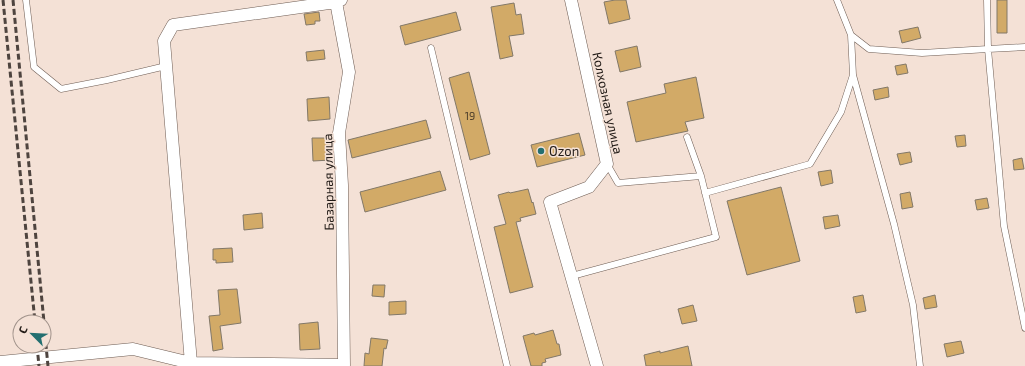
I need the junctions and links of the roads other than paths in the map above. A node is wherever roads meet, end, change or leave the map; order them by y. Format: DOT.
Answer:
graph roads {
  1 [pos="26,0"];
  2 [pos="337,0"];
  3 [pos="571,0"];
  4 [pos="837,0"];
  5 [pos="987,0"];
  6 [pos="851,35"];
  7 [pos="431,48"];
  8 [pos="1025,48"];
  9 [pos="988,49"];
  10 [pos="166,66"];
  11 [pos="853,74"];
  12 [pos="686,137"];
  13 [pos="607,164"];
  14 [pos="701,176"];
  15 [pos="705,193"];
  16 [pos="572,276"];
  17 [pos="1025,328"];
  18 [pos="0,362"];
  19 [pos="191,364"];
  20 [pos="507,366"];
  21 [pos="597,366"];
  22 [pos="920,366"];
  1 -- 10 [label="lane"];
  2 -- 10 [label="street"];
  2 -- 19 [label="street, Базарная улица"];
  3 -- 13 [label="street, Колхозная улица"];
  4 -- 6 [label="lane"];
  5 -- 9 [label="lane"];
  6 -- 9 [label="lane"];
  6 -- 11 [label="lane"];
  7 -- 20 [label="lane"];
  8 -- 9 [label="lane"];
  9 -- 17 [label="lane"];
  10 -- 19 [label="street"];
  11 -- 15 [label="lane"];
  11 -- 22 [label="lane"];
  12 -- 14 [label="lane"];
  13 -- 14 [label="lane"];
  13 -- 16 [label="street, Колхозная улица"];
  14 -- 15 [label="lane"];
  15 -- 16 [label="lane"];
  16 -- 21 [label="street, Колхозная улица"];
  18 -- 19 [label="street"];
}
